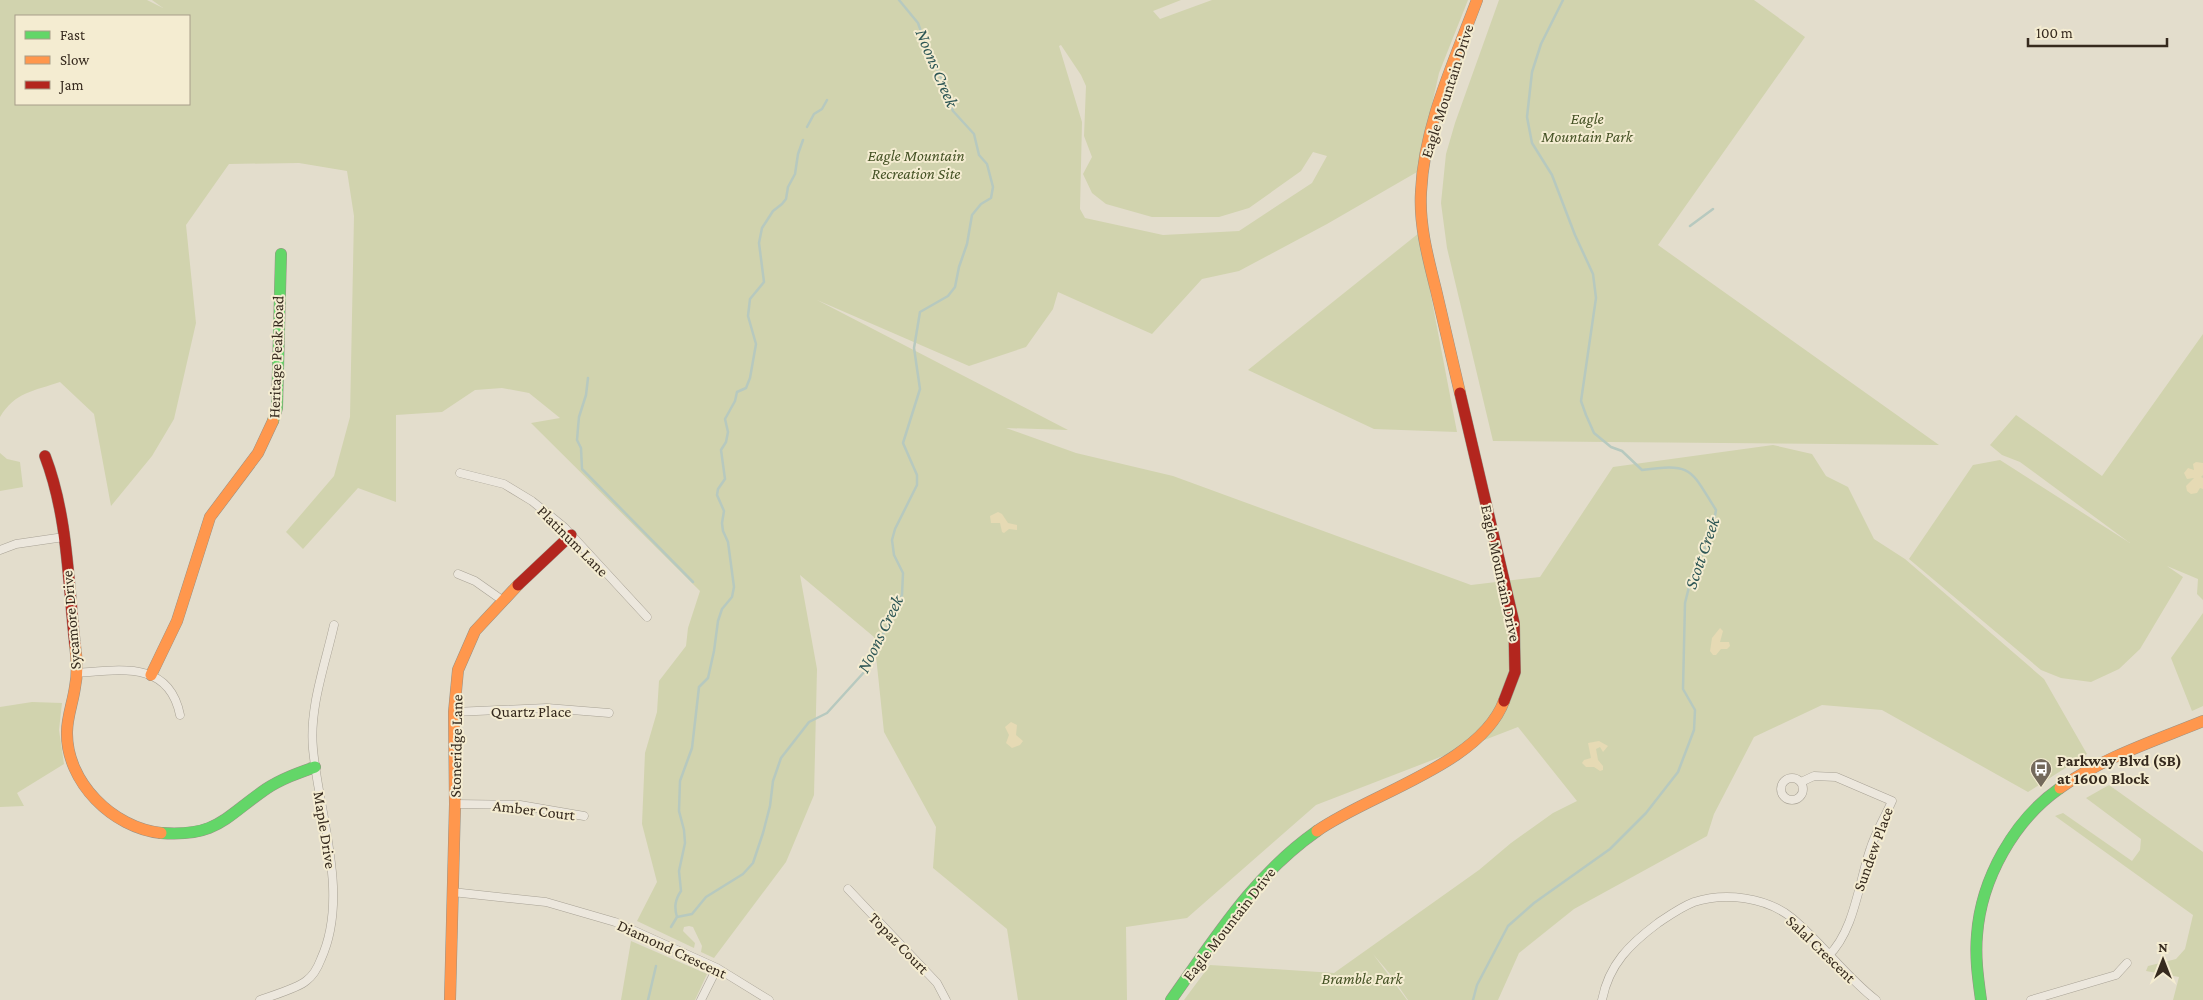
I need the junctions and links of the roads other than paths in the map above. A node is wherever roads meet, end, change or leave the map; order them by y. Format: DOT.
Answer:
graph roads {
  1 [pos="1477,0"];
  2 [pos="280,254"];
  3 [pos="46,456"];
  4 [pos="460,473"];
  5 [pos="570,535"];
  6 [pos="64,537"];
  7 [pos="0,550"];
  8 [pos="458,574"];
  9 [pos="502,600"];
  10 [pos="647,618"];
  11 [pos="334,625"];
  12 [pos="77,673"];
  13 [pos="150,675"];
  14 [pos="454,712"];
  15 [pos="608,713"];
  16 [pos="180,716"];
  17 [pos="2203,721"];
  18 [pos="315,767"];
  19 [pos="1801,782"];
  20 [pos="455,804"];
  21 [pos="584,816"];
  22 [pos="848,888"];
  23 [pos="452,892"];
  24 [pos="1828,956"];
  25 [pos="2127,963"];
  26 [pos="718,968"];
  27 [pos="260,1000"];
  28 [pos="450,1000"];
  29 [pos="701,1000"];
  30 [pos="770,1000"];
  31 [pos="946,1000"];
  32 [pos="1171,1000"];
  33 [pos="1602,1000"];
  34 [pos="1876,1000"];
  35 [pos="1981,1000"];
  36 [pos="2031,1000"];
  1 -- 32 [label="street, Eagle Mountain Drive"];
  2 -- 13 [label="street, Heritage Peak Road"];
  3 -- 6 [label="street, Sycamore Drive"];
  4 -- 5 [label="street, Platinum Lane"];
  5 -- 9 [label="street, Stoneridge Lane"];
  5 -- 10 [label="street, Platinum Lane"];
  6 -- 7 [label="street"];
  6 -- 12 [label="street, Sycamore Drive"];
  8 -- 9 [label="street"];
  9 -- 14 [label="street, Stoneridge Lane"];
  11 -- 18 [label="street, Maple Drive"];
  12 -- 13 [label="street"];
  12 -- 18 [label="street, Sycamore Drive"];
  13 -- 16 [label="street"];
  14 -- 15 [label="street, Quartz Place"];
  14 -- 20 [label="street, Stoneridge Lane"];
  17 -- 35 [label="street"];
  18 -- 27 [label="street, Maple Drive"];
  19 -- 24 [label="street, Sundew Place"];
  20 -- 21 [label="street, Amber Court"];
  20 -- 23 [label="street, Stoneridge Lane"];
  22 -- 31 [label="street, Topaz Court"];
  23 -- 26 [label="street, Diamond Crescent"];
  23 -- 28 [label="street, Stoneridge Lane"];
  24 -- 33 [label="street, Salal Crescent"];
  24 -- 34 [label="street, Salal Crescent"];
  25 -- 36 [label="street"];
  26 -- 29 [label="street"];
  26 -- 30 [label="street, Diamond Crescent"];
}
